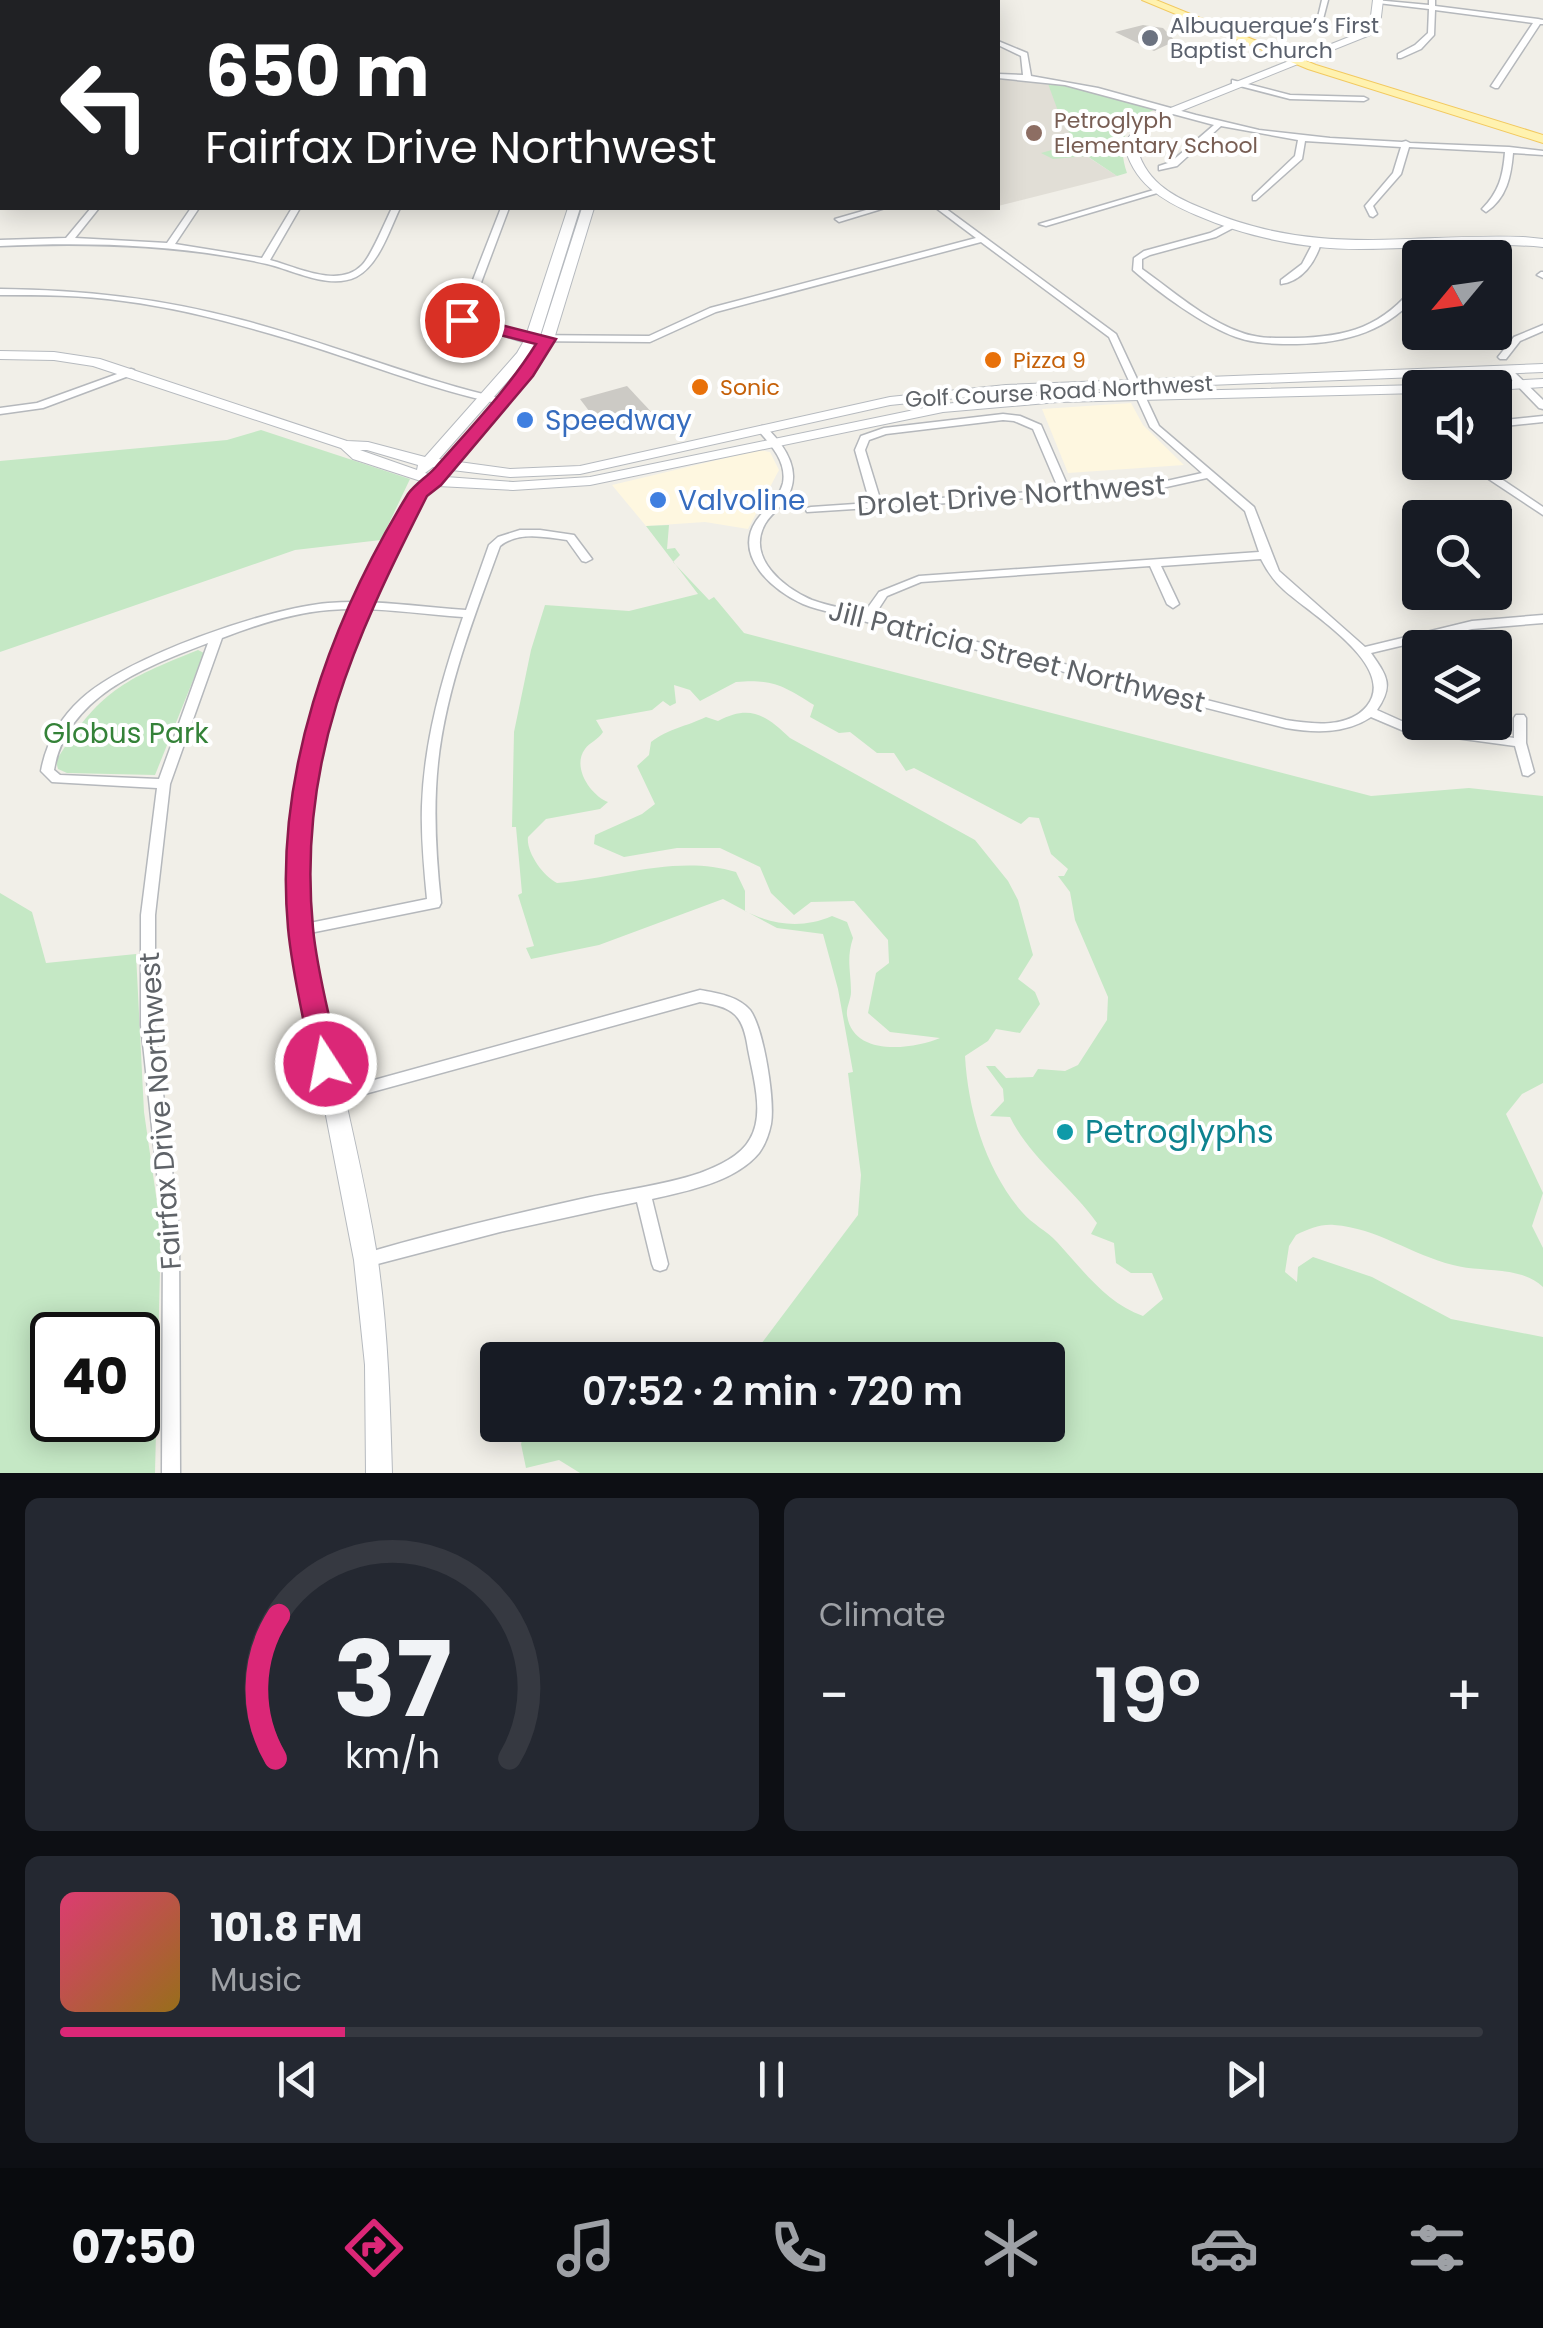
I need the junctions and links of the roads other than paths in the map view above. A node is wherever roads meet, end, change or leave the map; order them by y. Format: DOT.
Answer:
graph roads {
  1 [pos="1147,0"];
  2 [pos="1176,0"];
  3 [pos="1324,0"];
  4 [pos="1378,0"];
  5 [pos="1432,3"];
  6 [pos="1540,21"];
  7 [pos="1304,23"];
  8 [pos="1000,44"];
  9 [pos="1314,56"];
  10 [pos="1400,56"];
  11 [pos="1296,62"];
  12 [pos="1000,76"];
  13 [pos="1027,76"];
  14 [pos="1236,82"];
  15 [pos="1248,86"];
  16 [pos="1495,86"];
  17 [pos="1364,100"];
  18 [pos="1172,109"];
  19 [pos="1220,124"];
  20 [pos="1543,127"];
  21 [pos="1302,138"];
  22 [pos="1543,139"];
  23 [pos="1406,143"];
  24 [pos="1509,150"];
  25 [pos="1543,153"];
  26 [pos="1162,168"];
  27 [pos="1160,192"];
  28 [pos="1256,198"];
  29 [pos="93,210"];
  30 [pos="194,210"];
  31 [pos="295,210"];
  32 [pos="395,210"];
  33 [pos="504,210"];
  34 [pos="574,210"];
  35 [pos="587,210"];
  36 [pos="873,210"];
  37 [pos="943,210"];
  38 [pos="1486,210"];
  39 [pos="1372,214"];
  40 [pos="839,219"];
  41 [pos="1043,224"];
  42 [pos="1232,225"];
  43 [pos="983,239"];
  44 [pos="70,240"];
  45 [pos="573,240"];
  46 [pos="1512,242"];
  47 [pos="0,243"];
  48 [pos="1317,243"];
  49 [pos="1402,244"];
  50 [pos="1543,244"];
  51 [pos="170,246"];
  52 [pos="265,261"];
  53 [pos="568,274"];
  54 [pos="1284,282"];
  55 [pos="550,283"];
  56 [pos="0,292"];
  57 [pos="1402,307"];
  58 [pos="1543,328"];
  59 [pos="540,339"];
  60 [pos="0,356"];
  61 [pos="1502,357"];
  62 [pos="1543,368"];
  63 [pos="130,372"];
  64 [pos="1512,372"];
  65 [pos="1512,376"];
  66 [pos="1402,377"];
  67 [pos="1543,383"];
  68 [pos="1512,386"];
  69 [pos="1521,386"];
  70 [pos="1402,389"];
  71 [pos="1138,390"];
  72 [pos="494,400"];
  73 [pos="1543,406"];
  74 [pos="0,411"];
  75 [pos="1543,419"];
  76 [pos="1512,422"];
  77 [pos="762,428"];
  78 [pos="775,441"];
  79 [pos="445,466"];
  80 [pos="1210,474"];
  81 [pos="421,477"];
  82 [pos="1495,480"];
  83 [pos="434,481"];
  84 [pos="1065,492"];
  85 [pos="876,504"];
  86 [pos="811,510"];
  87 [pos="1543,512"];
  88 [pos="1265,555"];
  89 [pos="586,559"];
  90 [pos="1154,563"];
  91 [pos="1172,604"];
  92 [pos="360,607"];
  93 [pos="470,614"];
  94 [pos="867,618"];
  95 [pos="1543,619"];
  96 [pos="216,638"];
  97 [pos="1365,651"];
  98 [pos="1370,712"];
  99 [pos="1520,718"];
  100 [pos="1520,743"];
  101 [pos="1528,772"];
  102 [pos="164,784"];
  103 [pos="300,930"];
  104 [pos="332,1097"];
  105 [pos="643,1193"];
  106 [pos="366,1260"];
  107 [pos="660,1264"];
  108 [pos="171,1473"];
  109 [pos="379,1473"];
  1 -- 11 [label="main road"];
  2 -- 9 [label="main road"];
  3 -- 7 [label="street"];
  4 -- 5 [label="street"];
  4 -- 9 [label="street"];
  5 -- 6 [label="street"];
  5 -- 10 [label="street"];
  6 -- 16 [label="street"];
  8 -- 13 [label="street"];
  9 -- 11 [label="street"];
  9 -- 20 [label="main road"];
  11 -- 14 [label="street"];
  11 -- 15 [label="street"];
  11 -- 22 [label="main road"];
  12 -- 13 [label="street"];
  13 -- 18 [label="street"];
  14 -- 15 [label="street"];
  14 -- 18 [label="street"];
  15 -- 17 [label="street"];
  15 -- 18 [label="street"];
  18 -- 19 [label="street"];
  18 -- 27 [label="street"];
  19 -- 21 [label="street"];
  19 -- 26 [label="street"];
  21 -- 23 [label="street"];
  21 -- 28 [label="street"];
  23 -- 24 [label="street"];
  23 -- 39 [label="street"];
  24 -- 25 [label="street"];
  24 -- 38 [label="street"];
  27 -- 41 [label="street"];
  27 -- 42 [label="street"];
  29 -- 44 [label="street"];
  30 -- 51 [label="street"];
  31 -- 52 [label="street"];
  32 -- 52 [label="street"];
  33 -- 59 [label="street"];
  34 -- 45 [label="street"];
  35 -- 45 [label="street"];
  36 -- 40 [label="street"];
  37 -- 43 [label="street"];
  42 -- 48 [label="street"];
  42 -- 57 [label="street"];
  43 -- 59 [label="street"];
  43 -- 71 [label="street"];
  44 -- 47 [label="street"];
  44 -- 51 [label="street"];
  45 -- 53 [label="street"];
  45 -- 55 [label="street"];
  46 -- 50 [label="street"];
  48 -- 49 [label="street"];
  48 -- 54 [label="street"];
  51 -- 52 [label="street"];
  53 -- 55 [label="street"];
  53 -- 59 [label="street"];
  55 -- 59 [label="street"];
  56 -- 72 [label="street"];
  58 -- 61 [label="street"];
  59 -- 72 [label="street"];
  60 -- 63 [label="street, Golf Course Road Northwest"];
  62 -- 64 [label="street, Golf Course Road Northwest"];
  63 -- 74 [label="street"];
  63 -- 81 [label="street, Golf Course Road Northwest"];
  65 -- 69 [label="street"];
  66 -- 71 [label="street, Golf Course Road Northwest"];
  67 -- 69 [label="street"];
  68 -- 69 [label="street"];
  69 -- 73 [label="street"];
  70 -- 71 [label="street, Golf Course Road Northwest"];
  71 -- 77 [label="street, Golf Course Road Northwest"];
  71 -- 78 [label="street, Golf Course Road Northwest"];
  71 -- 80 [label="street"];
  72 -- 79 [label="street"];
  72 -- 81 [label="street"];
  75 -- 76 [label="street"];
  77 -- 78 [label="street"];
  77 -- 79 [label="street, Golf Course Road Northwest"];
  78 -- 83 [label="street, Golf Course Road Northwest"];
  78 -- 94 [label="street, Jill Patricia Street Northwest"];
  79 -- 81 [label="street, Golf Course Road Northwest"];
  79 -- 83 [label="street"];
  80 -- 84 [label="street, Drolet Drive Northwest"];
  80 -- 88 [label="street"];
  81 -- 83 [label="street, Golf Course Road Northwest"];
  81 -- 92 [label="street"];
  82 -- 87 [label="street"];
  84 -- 85 [label="street, Drolet Drive Northwest"];
  84 -- 85 [label="street"];
  85 -- 86 [label="street, Drolet Drive Northwest"];
  88 -- 90 [label="street"];
  88 -- 97 [label="street"];
  89 -- 93 [label="street"];
  90 -- 91 [label="street"];
  90 -- 94 [label="street"];
  92 -- 93 [label="street"];
  92 -- 96 [label="street"];
  92 -- 103 [label="street"];
  93 -- 103 [label="street"];
  94 -- 98 [label="street, Jill Patricia Street Northwest"];
  95 -- 97 [label="street"];
  96 -- 102 [label="street, Fairfax Drive Northwest"];
  96 -- 102 [label="street"];
  97 -- 98 [label="street"];
  98 -- 100 [label="street"];
  99 -- 100 [label="street"];
  100 -- 101 [label="street"];
  102 -- 108 [label="street, Fairfax Drive Northwest"];
  103 -- 104 [label="street"];
  104 -- 105 [label="street"];
  104 -- 106 [label="street"];
  105 -- 106 [label="street"];
  105 -- 107 [label="street"];
  106 -- 109 [label="street"];
}
